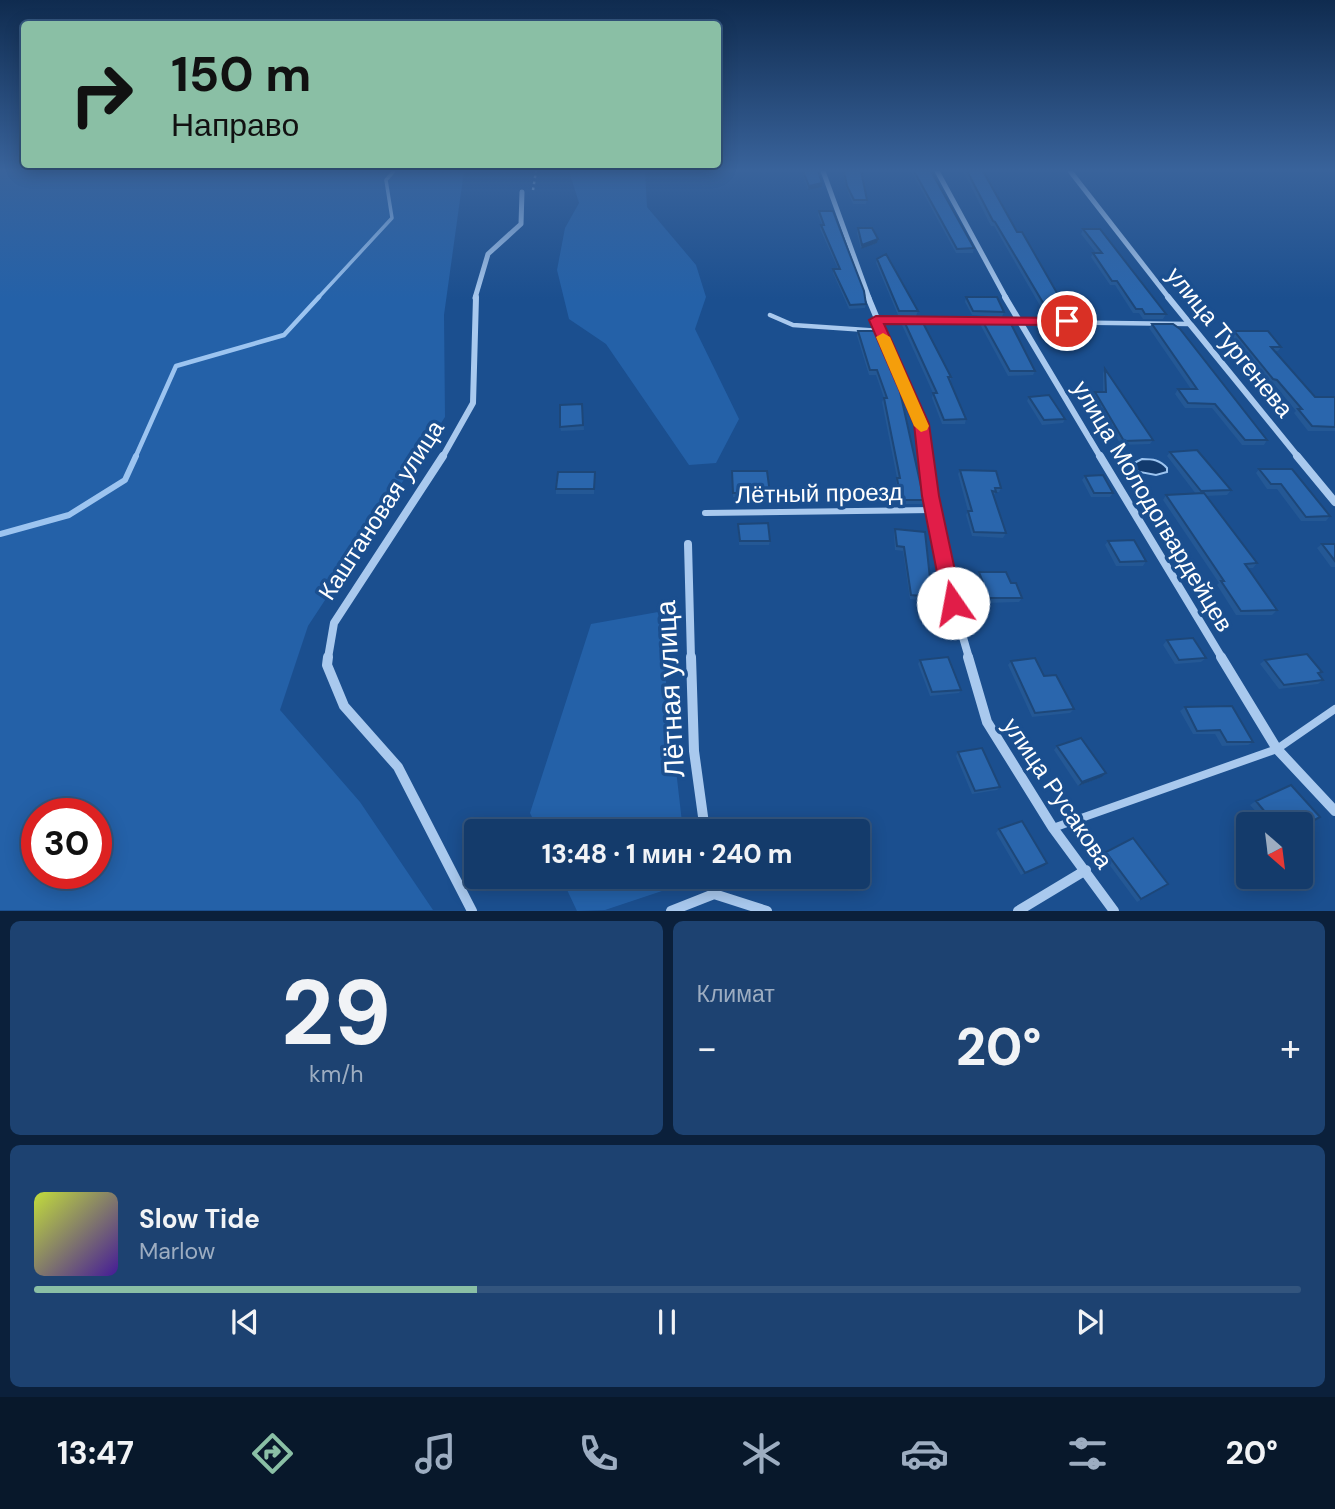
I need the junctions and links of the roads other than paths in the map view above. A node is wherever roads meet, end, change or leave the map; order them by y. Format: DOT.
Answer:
graph roads {
  1 [pos="521,214"];
  2 [pos="839,214"];
  3 [pos="960,214"];
  4 [pos="1103,214"];
  5 [pos="770,315"];
  6 [pos="876,320"];
  7 [pos="1018,320"];
  8 [pos="1189,324"];
  9 [pos="881,331"];
  10 [pos="1335,502"];
  11 [pos="933,510"];
  12 [pos="705,513"];
  13 [pos="688,544"];
  14 [pos="1335,709"];
  15 [pos="1278,749"];
  16 [pos="1335,811"];
  17 [pos="703,819"];
  18 [pos="1054,828"];
  19 [pos="1086,870"];
  20 [pos="713,889"];
  21 [pos="714,894"];
  22 [pos="472,911"];
  23 [pos="671,911"];
  24 [pos="767,911"];
  25 [pos="1018,911"];
  26 [pos="1114,911"];
  1 -- 22 [label="street, Каштановая улица"];
  2 -- 6 [label="street, улица Русакова"];
  3 -- 7 [label="street, улица Молодогвардейцев"];
  4 -- 8 [label="street, улица Тургенева"];
  5 -- 9 [label="lane"];
  6 -- 7 [label="lane"];
  6 -- 9 [label="street, улица Русакова"];
  7 -- 8 [label="lane"];
  7 -- 15 [label="street, улица Молодогвардейцев"];
  8 -- 10 [label="street, улица Тургенева"];
  9 -- 11 [label="street, улица Русакова"];
  11 -- 12 [label="lane, Лётный проезд"];
  11 -- 18 [label="street, улица Русакова"];
  13 -- 17 [label="street, Лётная улица"];
  14 -- 15 [label="lane"];
  15 -- 16 [label="street, улица Молодогвардейцев"];
  15 -- 18 [label="lane"];
  18 -- 19 [label="street, улица Русакова"];
  19 -- 25 [label="street"];
  19 -- 26 [label="street, улица Русакова"];
  20 -- 21 [label="street"];
  21 -- 23 [label="street"];
  21 -- 24 [label="street"];
}
